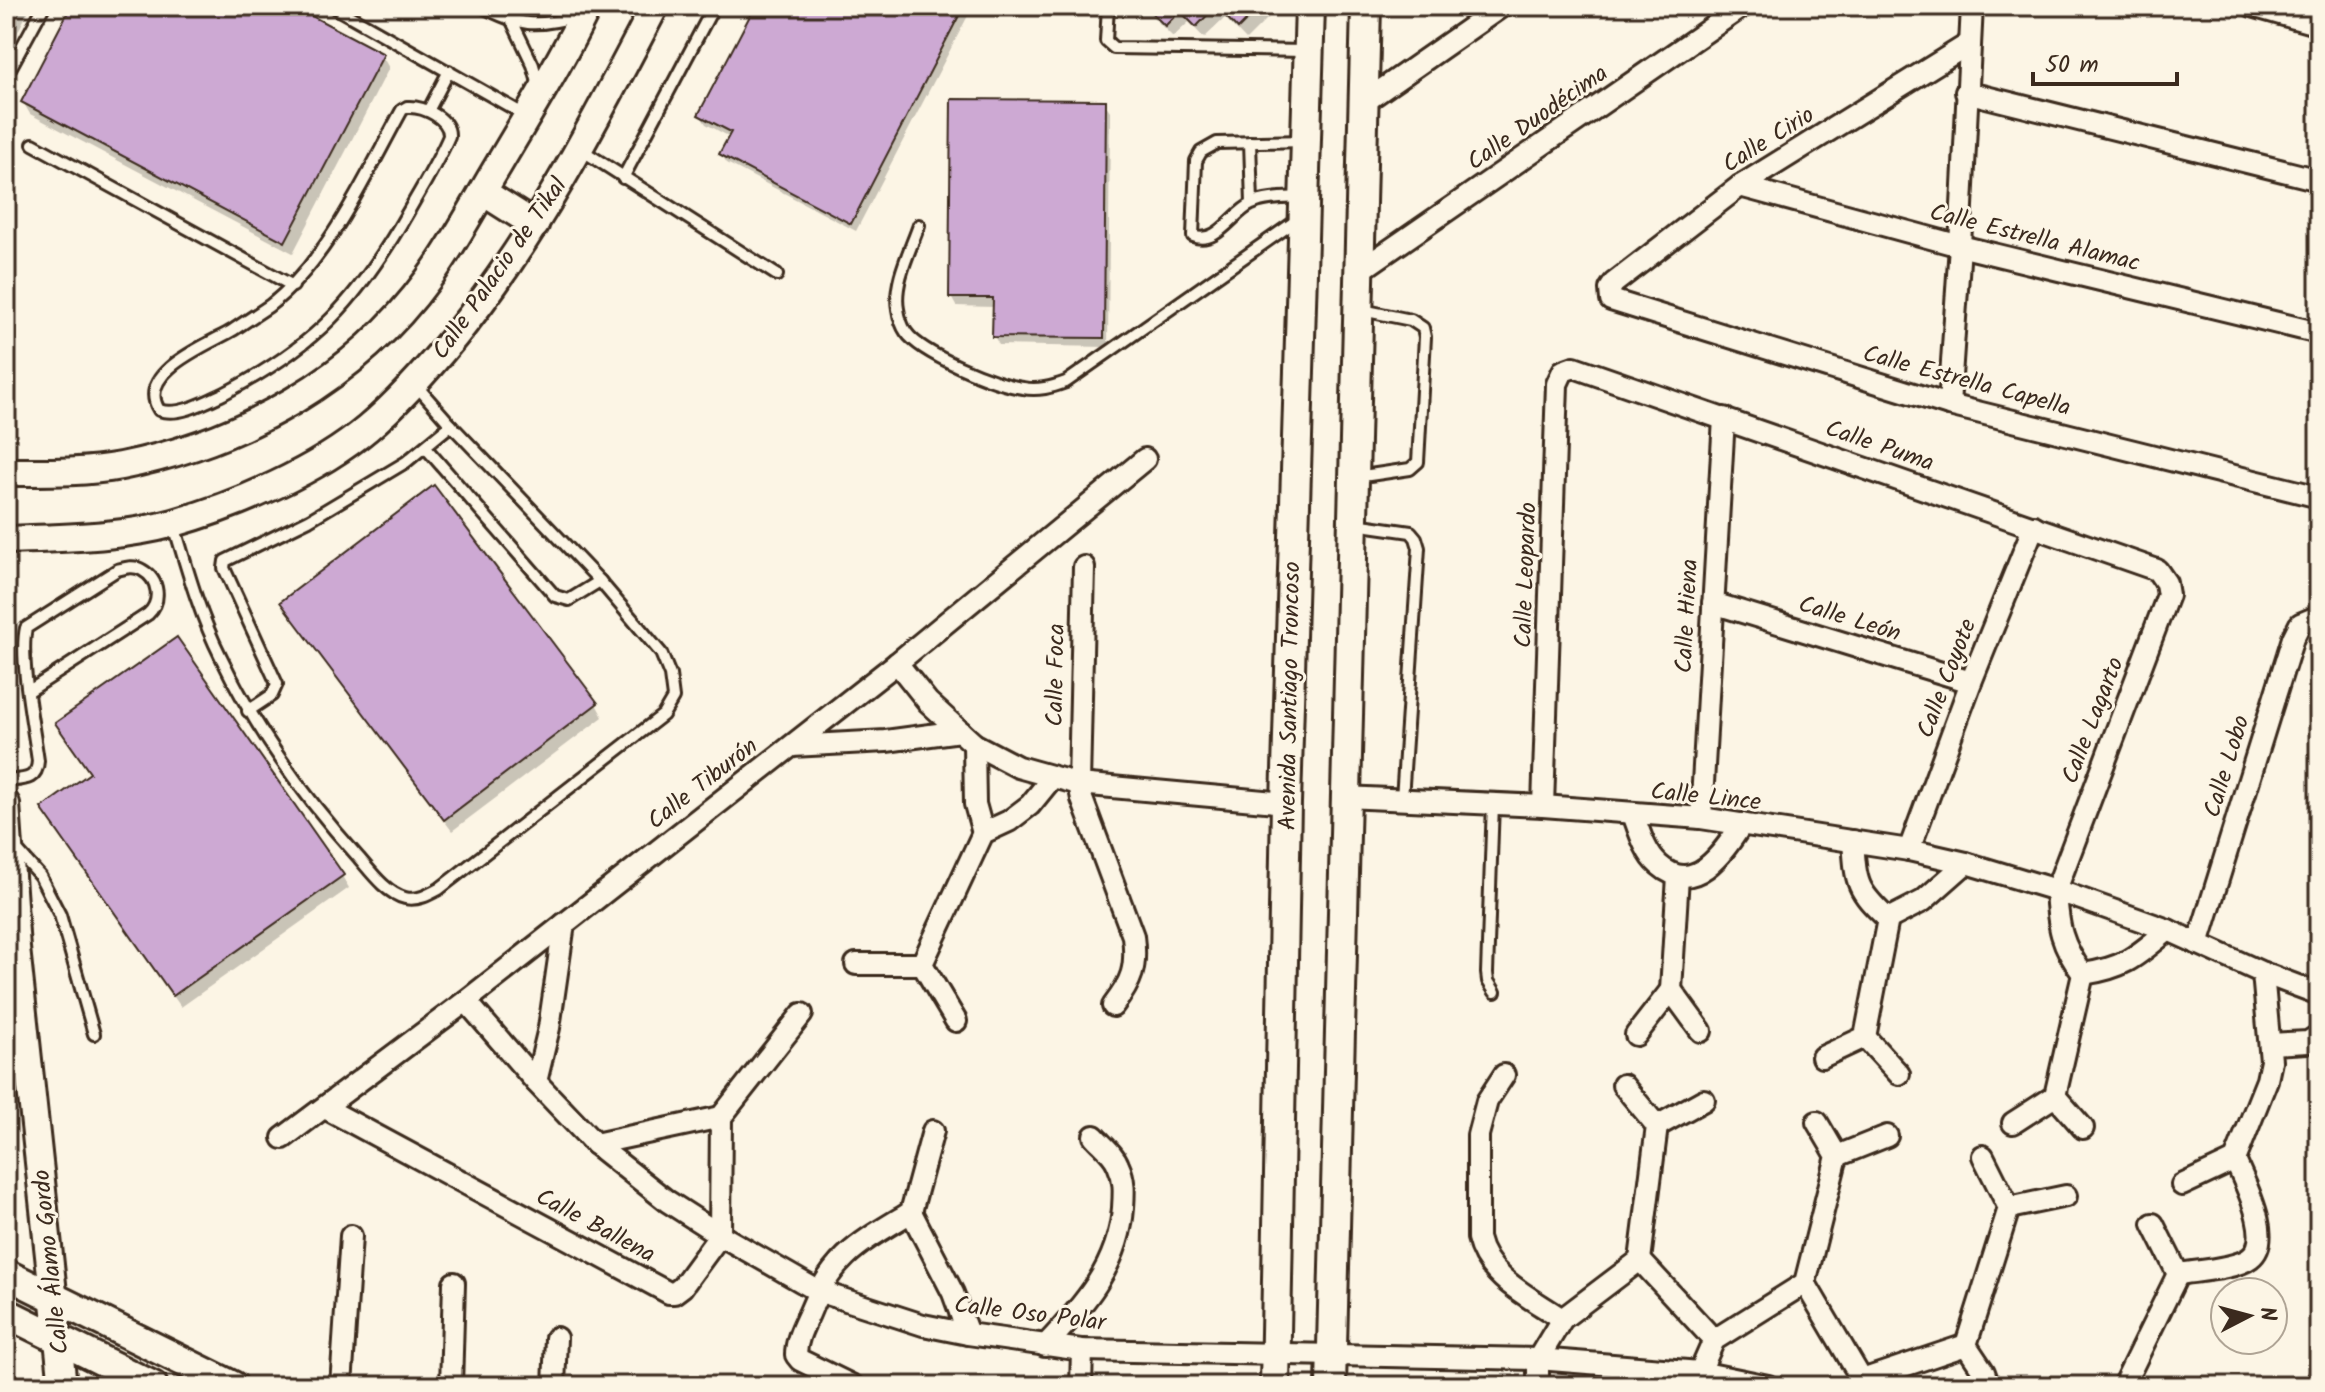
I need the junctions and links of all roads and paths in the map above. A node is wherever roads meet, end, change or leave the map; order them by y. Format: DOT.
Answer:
graph roads {
  1 [pos="44,6"];
  2 [pos="332,6"];
  3 [pos="481,6"];
  4 [pos="655,6"];
  5 [pos="714,6"];
  6 [pos="1108,6"];
  7 [pos="1310,6"];
  8 [pos="1366,6"];
  9 [pos="1502,6"];
  10 [pos="1743,6"];
  11 [pos="1972,6"];
  12 [pos="2252,6"];
  13 [pos="586,10"];
  14 [pos="512,21"];
  15 [pos="2319,25"];
  16 [pos="1970,43"];
  17 [pos="1309,51"];
  18 [pos="449,71"];
  19 [pos="6,76"];
  20 [pos="541,92"];
  21 [pos="1966,92"];
  22 [pos="1363,103"];
  23 [pos="428,111"];
  24 [pos="527,116"];
  25 [pos="1306,141"];
  26 [pos="1250,142"];
  27 [pos="33,144"];
  28 [pos="580,149"];
  29 [pos="623,178"];
  30 [pos="2319,180"];
  31 [pos="1740,186"];
  32 [pos="483,192"];
  33 [pos="1252,203"];
  34 [pos="1305,205"];
  35 [pos="535,225"];
  36 [pos="919,225"];
  37 [pos="1960,246"];
  38 [pos="1361,270"];
  39 [pos="777,275"];
  40 [pos="293,286"];
  41 [pos="1609,296"];
  42 [pos="1360,310"];
  43 [pos="2319,333"];
  44 [pos="1586,369"];
  45 [pos="415,384"];
  46 [pos="1949,405"];
  47 [pos="1724,418"];
  48 [pos="451,425"];
  49 [pos="426,448"];
  50 [pos="1145,459"];
  51 [pos="6,472"];
  52 [pos="1355,477"];
  53 [pos="2319,497"];
  54 [pos="173,523"];
  55 [pos="1353,524"];
  56 [pos="2034,526"];
  57 [pos="6,540"];
  58 [pos="1084,567"];
  59 [pos="2157,570"];
  60 [pos="600,581"];
  61 [pos="1713,603"];
  62 [pos="2319,621"];
  63 [pos="897,663"];
  64 [pos="1971,682"];
  65 [pos="29,691"];
  66 [pos="248,711"];
  67 [pos="967,738"];
  68 [pos="792,746"];
  69 [pos="1052,778"];
  70 [pos="6,781"];
  71 [pos="1079,784"];
  72 [pos="1345,797"];
  73 [pos="1402,799"];
  74 [pos="1286,803"];
  75 [pos="1493,803"];
  76 [pos="6,804"];
  77 [pos="1543,806"];
  78 [pos="1633,814"];
  79 [pos="1701,818"];
  80 [pos="1742,824"];
  81 [pos="983,833"];
  82 [pos="9,841"];
  83 [pos="1853,841"];
  84 [pos="1909,850"];
  85 [pos="1966,863"];
  86 [pos="1678,876"];
  87 [pos="2056,890"];
  88 [pos="1888,919"];
  89 [pos="564,924"];
  90 [pos="2168,930"];
  91 [pos="2198,944"];
  92 [pos="856,964"];
  93 [pos="922,964"];
  94 [pos="2263,973"];
  95 [pos="2083,974"];
  96 [pos="1671,990"];
  97 [pos="1495,992"];
  98 [pos="2319,994"];
  99 [pos="466,1001"];
  100 [pos="1113,1006"];
  101 [pos="802,1014"];
  102 [pos="956,1021"];
  103 [pos="1701,1031"];
  104 [pos="94,1034"];
  105 [pos="1636,1035"];
  106 [pos="2319,1035"];
  107 [pos="1865,1037"];
  108 [pos="2270,1044"];
  109 [pos="1822,1057"];
  110 [pos="1899,1074"];
  111 [pos="1504,1075"];
  112 [pos="536,1082"];
  113 [pos="1623,1085"];
  114 [pos="2055,1096"];
  115 [pos="1704,1100"];
  116 [pos="325,1108"];
  117 [pos="721,1117"];
  118 [pos="1817,1122"];
  119 [pos="2013,1123"];
  120 [pos="1657,1126"];
  121 [pos="2083,1128"];
  122 [pos="933,1131"];
  123 [pos="1094,1136"];
  124 [pos="1887,1136"];
  125 [pos="283,1138"];
  126 [pos="595,1144"];
  127 [pos="1837,1156"];
  128 [pos="1983,1156"];
  129 [pos="2235,1160"];
  130 [pos="2182,1185"];
  131 [pos="2066,1196"];
  132 [pos="2009,1208"];
  133 [pos="911,1212"];
  134 [pos="2153,1224"];
  135 [pos="720,1235"];
  136 [pos="351,1236"];
  137 [pos="1640,1260"];
  138 [pos="6,1274"];
  139 [pos="2178,1274"];
  140 [pos="454,1283"];
  141 [pos="1805,1283"];
  142 [pos="818,1291"];
  143 [pos="54,1297"];
  144 [pos="6,1313"];
  145 [pos="1562,1319"];
  146 [pos="968,1334"];
  147 [pos="556,1338"];
  148 [pos="1714,1340"];
  149 [pos="60,1341"];
  150 [pos="1966,1345"];
  151 [pos="1045,1346"];
  152 [pos="1082,1350"];
  153 [pos="1275,1353"];
  154 [pos="1331,1354"];
  155 [pos="1538,1359"];
  156 [pos="1700,1372"];
  157 [pos="2319,1379"];
  158 [pos="1862,1383"];
  159 [pos="63,1386"];
  160 [pos="153,1386"];
  161 [pos="233,1386"];
  162 [pos="341,1386"];
  163 [pos="451,1386"];
  164 [pos="554,1386"];
  165 [pos="853,1386"];
  166 [pos="1081,1386"];
  167 [pos="1275,1386"];
  168 [pos="1331,1386"];
  169 [pos="1538,1386"];
  170 [pos="1768,1386"];
  171 [pos="1989,1386"];
  172 [pos="2123,1386"];
  173 [pos="2316,1386"];
  1 -- 19 [label="lane"];
  2 -- 18 [label="lane"];
  3 -- 14 [label="lane"];
  4 -- 28 [label="street, Calle Palacio de Tikal"];
  5 -- 29 [label="lane"];
  6 -- 17 [label="lane"];
  7 -- 17 [label="main road, Avenida Santiago Troncoso"];
  8 -- 22 [label="main road"];
  9 -- 22 [label="street"];
  10 -- 38 [label="street, Calle Duodécima"];
  11 -- 16 [label="street"];
  12 -- 15 [label="street"];
  13 -- 14 [label="lane"];
  13 -- 20 [label="street"];
  14 -- 20 [label="lane"];
  16 -- 21 [label="street"];
  16 -- 31 [label="street, Calle Cirio"];
  17 -- 25 [label="main road, Avenida Santiago Troncoso"];
  18 -- 23 [label="lane"];
  18 -- 24 [label="lane"];
  20 -- 24 [label="street"];
  21 -- 30 [label="street"];
  21 -- 37 [label="street"];
  22 -- 38 [label="main road"];
  23 -- 40 [label="lane"];
  23 -- 40 [label="lane"];
  24 -- 32 [label="street"];
  25 -- 26 [label="lane"];
  25 -- 34 [label="main road, Avenida Santiago Troncoso"];
  26 -- 33 [label="lane"];
  26 -- 33 [label="lane"];
  27 -- 40 [label="lane"];
  28 -- 29 [label="lane"];
  28 -- 35 [label="street, Calle Palacio de Tikal"];
  29 -- 39 [label="lane"];
  31 -- 37 [label="street, Calle Estrella Alamac"];
  31 -- 41 [label="street, Calle Cirio"];
  32 -- 35 [label="street"];
  32 -- 51 [label="street"];
  33 -- 34 [label="lane"];
  34 -- 36 [label="lane"];
  34 -- 74 [label="main road, Avenida Santiago Troncoso"];
  35 -- 45 [label="street, Calle Palacio de Tikal"];
  37 -- 43 [label="street, Calle Estrella Alamac"];
  37 -- 46 [label="street"];
  38 -- 42 [label="main road"];
  41 -- 46 [label="street, Calle Estrella Capella"];
  42 -- 52 [label="main road"];
  42 -- 52 [label="lane"];
  44 -- 47 [label="street, Calle Puma"];
  44 -- 77 [label="street, Calle Leopardo"];
  45 -- 48 [label="lane"];
  45 -- 54 [label="street, Calle Palacio de Tikal"];
  46 -- 53 [label="street, Calle Estrella Capella"];
  47 -- 56 [label="street, Calle Puma"];
  47 -- 61 [label="street, Calle Hiena"];
  48 -- 49 [label="lane"];
  48 -- 60 [label="lane"];
  49 -- 60 [label="lane"];
  49 -- 66 [label="lane"];
  50 -- 63 [label="street, Calle Tiburón"];
  52 -- 55 [label="main road"];
  54 -- 57 [label="street, Calle Palacio de Tikal"];
  54 -- 66 [label="lane"];
  55 -- 72 [label="main road"];
  55 -- 73 [label="lane"];
  56 -- 59 [label="street, Calle Puma"];
  56 -- 64 [label="street, Calle Coyote"];
  58 -- 71 [label="street, Calle Foca"];
  59 -- 87 [label="street, Calle Lagarto"];
  60 -- 66 [label="lane"];
  61 -- 64 [label="street, Calle León"];
  61 -- 79 [label="street, Calle Hiena"];
  62 -- 91 [label="street, Calle Lobo"];
  63 -- 67 [label="street"];
  63 -- 68 [label="street, Calle Tiburón"];
  64 -- 84 [label="street, Calle Coyote"];
  65 -- 65 [label="lane"];
  65 -- 70 [label="lane"];
  67 -- 68 [label="street"];
  67 -- 69 [label="street"];
  67 -- 81 [label="street"];
  68 -- 89 [label="street, Calle Tiburón"];
  69 -- 71 [label="street"];
  69 -- 81 [label="street"];
  71 -- 74 [label="street"];
  71 -- 100 [label="street, Calle Foca"];
  72 -- 73 [label="street, Calle Lince"];
  72 -- 154 [label="main road"];
  73 -- 75 [label="street, Calle Lince"];
  74 -- 153 [label="main road, Avenida Santiago Troncoso"];
  75 -- 77 [label="street, Calle Lince"];
  75 -- 97 [label="lane"];
  76 -- 82 [label="street, Calle Álamo Gordo"];
  77 -- 78 [label="street, Calle Lince"];
  78 -- 79 [label="street, Calle Lince"];
  78 -- 86 [label="street"];
  79 -- 80 [label="street, Calle Lince"];
  80 -- 83 [label="street, Calle Lince"];
  80 -- 86 [label="street"];
  81 -- 93 [label="street"];
  82 -- 104 [label="lane"];
  82 -- 143 [label="street, Calle Álamo Gordo"];
  83 -- 84 [label="street, Calle Lince"];
  83 -- 88 [label="street"];
  84 -- 85 [label="street, Calle Lince"];
  85 -- 87 [label="street, Calle Lince"];
  85 -- 88 [label="street"];
  86 -- 96 [label="street"];
  87 -- 90 [label="street, Calle Lince"];
  87 -- 95 [label="street"];
  88 -- 107 [label="street"];
  89 -- 99 [label="street, Calle Tiburón"];
  89 -- 112 [label="street"];
  90 -- 91 [label="street, Calle Lince"];
  90 -- 95 [label="street"];
  91 -- 94 [label="street, Calle Lince"];
  92 -- 93 [label="street"];
  93 -- 102 [label="street"];
  94 -- 98 [label="street, Calle Lince"];
  94 -- 108 [label="street"];
  95 -- 114 [label="street"];
  96 -- 103 [label="street"];
  96 -- 105 [label="street"];
  99 -- 112 [label="street, Calle Oso Polar"];
  99 -- 116 [label="street, Calle Tiburón"];
  101 -- 117 [label="street"];
  106 -- 108 [label="street"];
  107 -- 109 [label="street"];
  107 -- 110 [label="street"];
  108 -- 129 [label="street"];
  111 -- 145 [label="street"];
  112 -- 126 [label="street, Calle Oso Polar"];
  113 -- 120 [label="street"];
  114 -- 119 [label="street"];
  114 -- 121 [label="street"];
  115 -- 120 [label="street"];
  116 -- 125 [label="street, Calle Tiburón"];
  116 -- 135 [label="street, Calle Ballena"];
  117 -- 126 [label="street"];
  117 -- 135 [label="street"];
  118 -- 127 [label="street"];
  120 -- 137 [label="street"];
  122 -- 133 [label="street"];
  123 -- 151 [label="street"];
  124 -- 127 [label="street"];
  126 -- 135 [label="street, Calle Oso Polar"];
  127 -- 141 [label="street"];
  128 -- 132 [label="street"];
  129 -- 130 [label="street"];
  129 -- 139 [label="street"];
  131 -- 132 [label="street"];
  132 -- 150 [label="street"];
  133 -- 142 [label="street"];
  133 -- 146 [label="street"];
  134 -- 139 [label="street"];
  135 -- 142 [label="street, Calle Oso Polar"];
  136 -- 162 [label="street"];
  137 -- 145 [label="street"];
  137 -- 148 [label="street"];
  138 -- 143 [label="main road"];
  139 -- 172 [label="street"];
  140 -- 163 [label="street"];
  141 -- 148 [label="street"];
  141 -- 158 [label="street"];
  142 -- 146 [label="street, Calle Oso Polar"];
  142 -- 165 [label="street"];
  143 -- 149 [label="street, Calle Álamo Gordo"];
  143 -- 161 [label="main road"];
  144 -- 149 [label="main road"];
  145 -- 155 [label="street"];
  146 -- 151 [label="street, Calle Oso Polar"];
  147 -- 164 [label="street"];
  148 -- 156 [label="street"];
  149 -- 159 [label="street, Calle Álamo Gordo"];
  149 -- 160 [label="main road"];
  150 -- 158 [label="street"];
  150 -- 171 [label="street"];
  151 -- 152 [label="street, Calle Oso Polar"];
  152 -- 153 [label="street, Calle Oso Polar"];
  152 -- 166 [label="street"];
  153 -- 154 [label="street, Calle Oso Polar"];
  153 -- 167 [label="main road, Avenida Santiago Troncoso"];
  154 -- 155 [label="street, Calle Oso Polar"];
  154 -- 168 [label="main road"];
  155 -- 156 [label="street, Calle Oso Polar"];
  155 -- 169 [label="street"];
  156 -- 170 [label="street, Calle Oso Polar"];
  157 -- 173 [label="street"];
}
